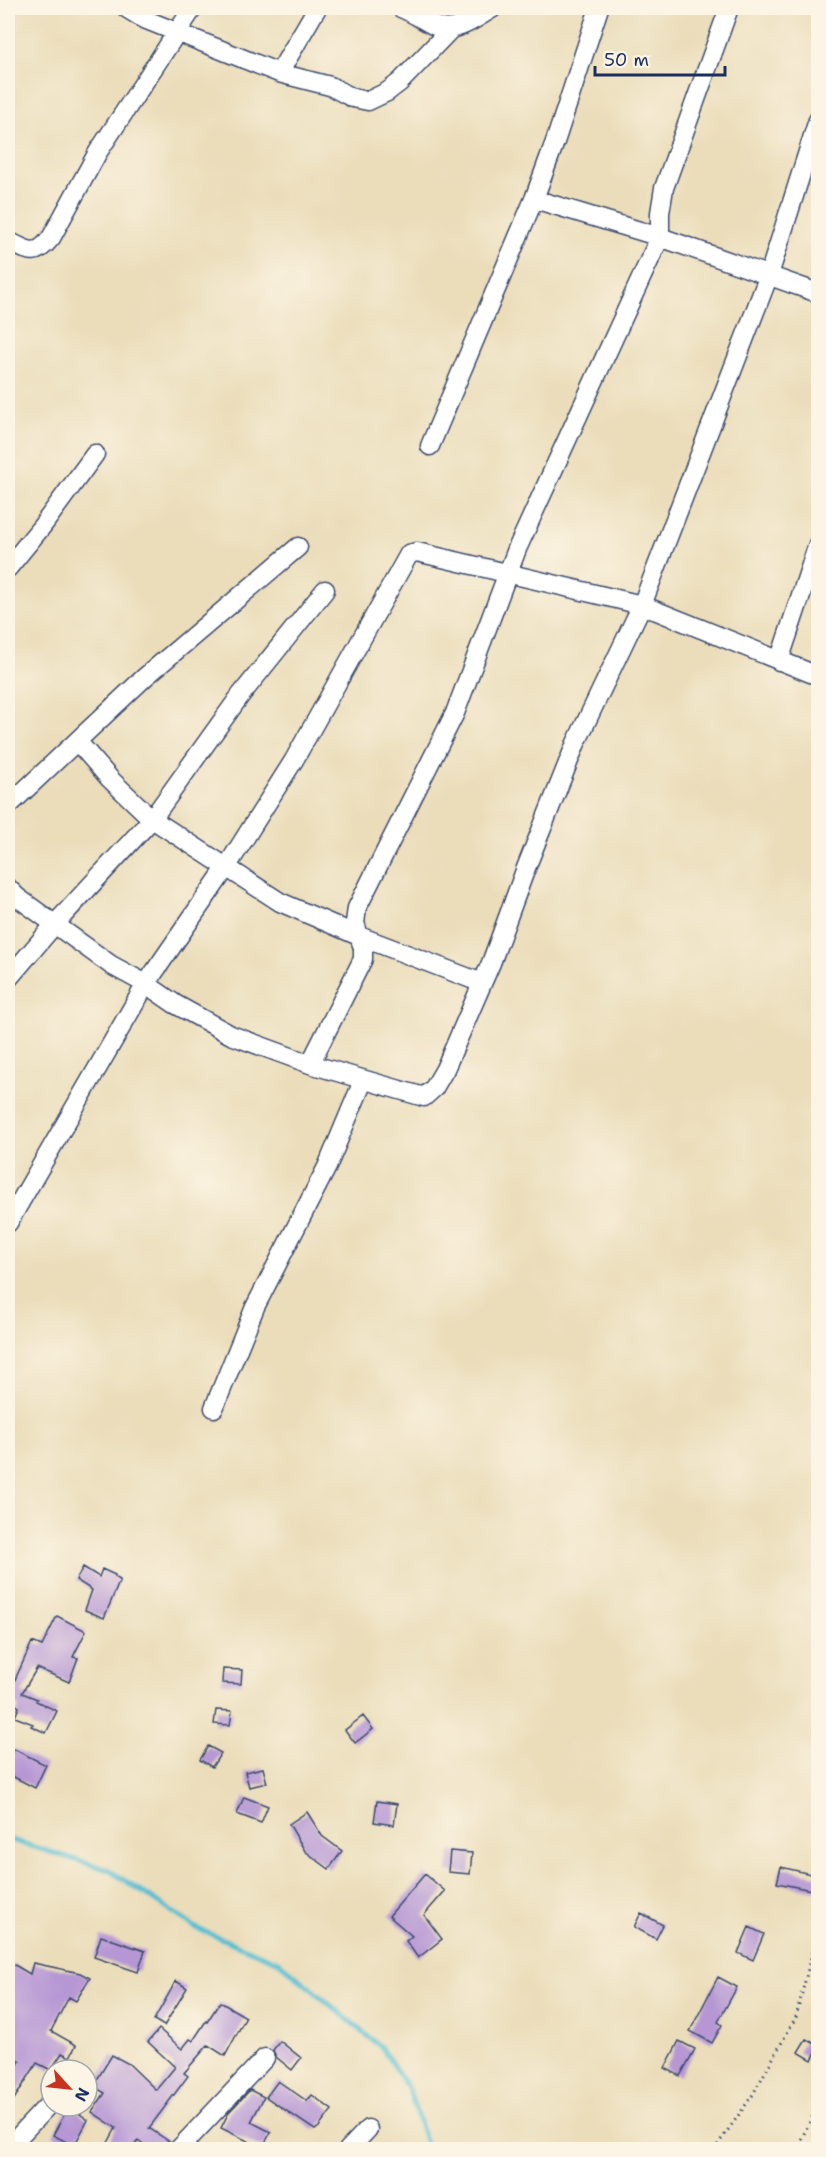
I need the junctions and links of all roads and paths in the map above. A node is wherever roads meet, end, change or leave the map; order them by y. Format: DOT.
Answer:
graph roads {
  1 [pos="126,8"];
  2 [pos="193,8"];
  3 [pos="317,8"];
  4 [pos="401,8"];
  5 [pos="493,8"];
  6 [pos="599,8"];
  7 [pos="729,8"];
  8 [pos="450,30"];
  9 [pos="178,31"];
  10 [pos="279,73"];
  11 [pos="819,120"];
  12 [pos="534,199"];
  13 [pos="660,237"];
  14 [pos="8,241"];
  15 [pos="768,274"];
  16 [pos="819,293"];
  17 [pos="430,446"];
  18 [pos="95,454"];
  19 [pos="819,544"];
  20 [pos="298,547"];
  21 [pos="8,567"];
  22 [pos="508,572"];
  23 [pos="325,590"];
  24 [pos="642,605"];
  25 [pos="779,661"];
  26 [pos="819,676"];
  27 [pos="77,741"];
  28 [pos="8,806"];
  29 [pos="152,819"];
  30 [pos="226,868"];
  31 [pos="8,888"];
  32 [pos="55,924"];
  33 [pos="358,936"];
  34 [pos="8,979"];
  35 [pos="482,983"];
  36 [pos="146,984"];
  37 [pos="310,1064"];
  38 [pos="363,1081"];
  39 [pos="8,1223"];
  40 [pos="214,1408"];
  41 [pos="819,1938"];
  42 [pos="265,2058"];
  43 [pos="819,2105"];
  44 [pos="39,2115"];
  45 [pos="368,2128"];
  46 [pos="8,2148"];
  47 [pos="178,2150"];
  48 [pos="348,2150"];
  49 [pos="714,2150"];
  50 [pos="796,2150"];
  1 -- 9 [label="street"];
  2 -- 9 [label="street"];
  3 -- 10 [label="street"];
  4 -- 8 [label="street"];
  5 -- 8 [label="street"];
  6 -- 12 [label="street"];
  7 -- 13 [label="street"];
  8 -- 10 [label="street"];
  9 -- 10 [label="street"];
  9 -- 14 [label="street"];
  11 -- 15 [label="street"];
  12 -- 13 [label="street"];
  12 -- 17 [label="street"];
  13 -- 15 [label="street"];
  13 -- 22 [label="street"];
  15 -- 16 [label="street"];
  15 -- 24 [label="street"];
  18 -- 21 [label="street"];
  19 -- 25 [label="street"];
  20 -- 27 [label="street"];
  22 -- 24 [label="street"];
  22 -- 30 [label="street"];
  22 -- 33 [label="street"];
  23 -- 29 [label="street"];
  24 -- 25 [label="street"];
  24 -- 35 [label="street"];
  25 -- 26 [label="street"];
  27 -- 28 [label="street"];
  27 -- 29 [label="street"];
  29 -- 30 [label="street"];
  29 -- 32 [label="street"];
  30 -- 33 [label="street"];
  30 -- 36 [label="street"];
  31 -- 32 [label="street"];
  32 -- 34 [label="street"];
  32 -- 36 [label="street"];
  33 -- 35 [label="street"];
  33 -- 37 [label="street"];
  35 -- 38 [label="street"];
  36 -- 37 [label="street"];
  36 -- 39 [label="street"];
  37 -- 38 [label="street"];
  38 -- 40 [label="street"];
  41 -- 49 [label="path"];
  42 -- 47 [label="street"];
  43 -- 50 [label="path"];
  44 -- 46 [label="street"];
  45 -- 48 [label="street"];
}
